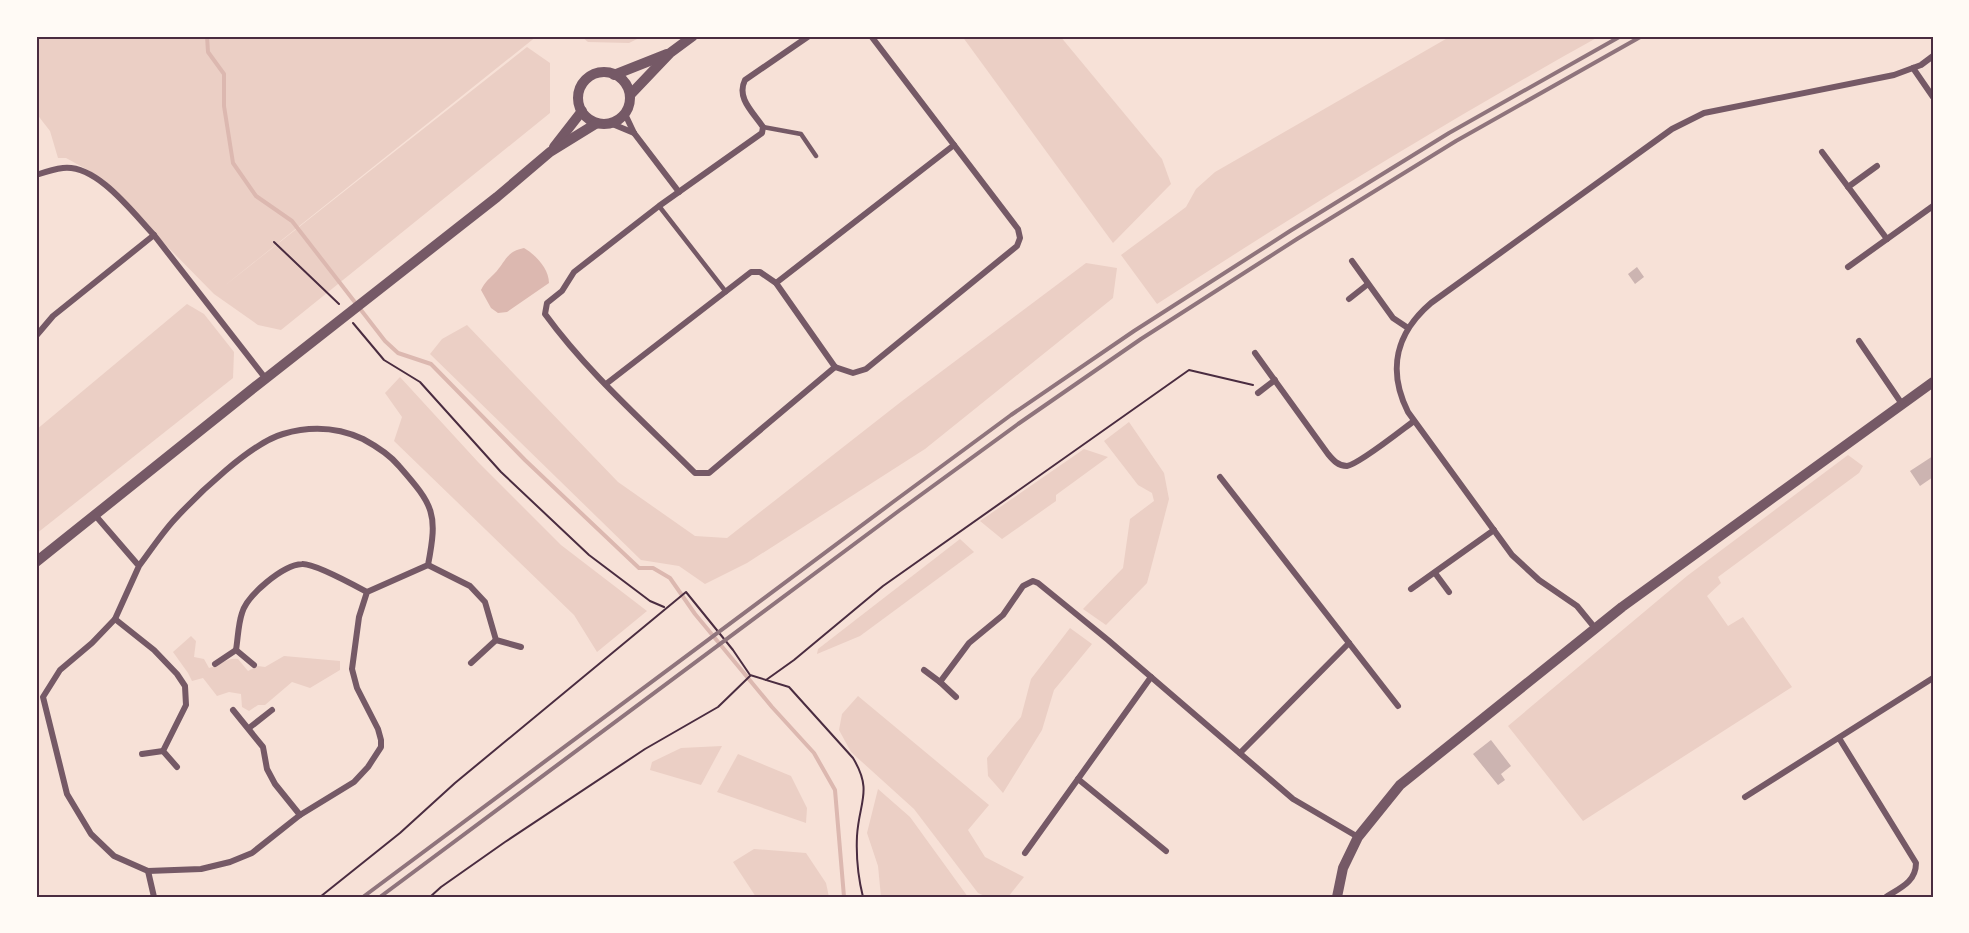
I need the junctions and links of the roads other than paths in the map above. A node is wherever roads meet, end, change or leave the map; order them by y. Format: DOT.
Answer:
graph roads {
  1 [pos="693,36"];
  2 [pos="809,36"];
  3 [pos="871,36"];
  4 [pos="670,52"];
  5 [pos="1933,56"];
  6 [pos="1912,68"];
  7 [pos="614,75"];
  8 [pos="630,95"];
  9 [pos="1933,97"];
  10 [pos="582,111"];
  11 [pos="625,114"];
  12 [pos="597,123"];
  13 [pos="610,123"];
  14 [pos="763,127"];
  15 [pos="634,133"];
  16 [pos="954,145"];
  17 [pos="550,152"];
  18 [pos="1822,152"];
  19 [pos="816,156"];
  20 [pos="1877,166"];
  21 [pos="36,175"];
  22 [pos="1848,187"];
  23 [pos="678,192"];
  24 [pos="659,206"];
  25 [pos="1933,206"];
  26 [pos="154,236"];
  27 [pos="1887,239"];
  28 [pos="1352,261"];
  29 [pos="1848,267"];
  30 [pos="776,283"];
  31 [pos="1368,284"];
  32 [pos="726,292"];
  33 [pos="1349,299"];
  34 [pos="1408,328"];
  35 [pos="36,336"];
  36 [pos="1858,340"];
  37 [pos="1256,352"];
  38 [pos="836,367"];
  39 [pos="266,379"];
  40 [pos="1275,380"];
  41 [pos="1933,382"];
  42 [pos="606,384"];
  43 [pos="1258,393"];
  44 [pos="1902,404"];
  45 [pos="1414,421"];
  46 [pos="1220,477"];
  47 [pos="95,515"];
  48 [pos="1494,530"];
  49 [pos="36,562"];
  50 [pos="428,565"];
  51 [pos="139,566"];
  52 [pos="1436,573"];
  53 [pos="1411,589"];
  54 [pos="367,592"];
  55 [pos="1449,592"];
  56 [pos="115,619"];
  57 [pos="1595,628"];
  58 [pos="496,640"];
  59 [pos="1349,643"];
  60 [pos="521,647"];
  61 [pos="236,650"];
  62 [pos="471,663"];
  63 [pos="215,664"];
  64 [pos="254,665"];
  65 [pos="924,670"];
  66 [pos="1151,677"];
  67 [pos="1933,678"];
  68 [pos="940,682"];
  69 [pos="40,697"];
  70 [pos="956,697"];
  71 [pos="1398,706"];
  72 [pos="233,710"];
  73 [pos="272,710"];
  74 [pos="249,728"];
  75 [pos="1839,738"];
  76 [pos="163,751"];
  77 [pos="1240,753"];
  78 [pos="142,754"];
  79 [pos="177,767"];
  80 [pos="1078,779"];
  81 [pos="1745,796"];
  82 [pos="300,815"];
  83 [pos="1358,837"];
  84 [pos="1166,851"];
  85 [pos="1025,853"];
  86 [pos="148,871"];
  87 [pos="154,897"];
  88 [pos="1336,897"];
  89 [pos="1886,897"];
  1 -- 4 [label="street"];
  2 -- 14 [label="street"];
  3 -- 16 [label="street"];
  4 -- 7 [label="street"];
  4 -- 8 [label="street"];
  5 -- 6 [label="street"];
  6 -- 9 [label="street"];
  6 -- 34 [label="street"];
  7 -- 8 [label="street"];
  7 -- 10 [label="street"];
  8 -- 11 [label="street"];
  10 -- 12 [label="street"];
  10 -- 17 [label="street"];
  11 -- 13 [label="street"];
  11 -- 15 [label="street"];
  12 -- 13 [label="street"];
  12 -- 17 [label="street"];
  13 -- 15 [label="street"];
  14 -- 19 [label="lane"];
  14 -- 23 [label="street"];
  15 -- 23 [label="street"];
  16 -- 30 [label="street"];
  16 -- 38 [label="street"];
  17 -- 39 [label="street"];
  18 -- 22 [label="street"];
  20 -- 22 [label="street"];
  21 -- 26 [label="street"];
  22 -- 27 [label="street"];
  23 -- 24 [label="street"];
  24 -- 32 [label="lane"];
  24 -- 42 [label="street"];
  25 -- 27 [label="street"];
  26 -- 35 [label="street"];
  26 -- 39 [label="street"];
  27 -- 29 [label="street"];
  28 -- 31 [label="street"];
  30 -- 32 [label="street"];
  30 -- 38 [label="street"];
  31 -- 33 [label="street"];
  31 -- 34 [label="street"];
  32 -- 42 [label="street"];
  34 -- 45 [label="street"];
  36 -- 44 [label="street"];
  37 -- 40 [label="street"];
  38 -- 42 [label="street"];
  39 -- 47 [label="street"];
  40 -- 43 [label="street"];
  40 -- 45 [label="street"];
  41 -- 44 [label="street"];
  44 -- 57 [label="street"];
  45 -- 48 [label="street"];
  46 -- 59 [label="street"];
  47 -- 49 [label="street"];
  47 -- 51 [label="street"];
  48 -- 52 [label="street"];
  48 -- 57 [label="street"];
  50 -- 51 [label="street"];
  50 -- 54 [label="street"];
  50 -- 58 [label="street"];
  51 -- 56 [label="street"];
  52 -- 53 [label="street"];
  52 -- 55 [label="street"];
  54 -- 61 [label="street"];
  54 -- 82 [label="street"];
  56 -- 69 [label="street"];
  56 -- 76 [label="street"];
  57 -- 83 [label="street"];
  58 -- 60 [label="street"];
  58 -- 62 [label="street"];
  59 -- 71 [label="street"];
  59 -- 77 [label="street"];
  61 -- 63 [label="street"];
  61 -- 64 [label="street"];
  65 -- 68 [label="street"];
  66 -- 68 [label="street"];
  66 -- 77 [label="street"];
  66 -- 80 [label="street"];
  67 -- 75 [label="street"];
  68 -- 70 [label="street"];
  69 -- 86 [label="street"];
  72 -- 74 [label="street"];
  73 -- 74 [label="street"];
  74 -- 82 [label="street"];
  75 -- 81 [label="street"];
  75 -- 89 [label="street"];
  76 -- 78 [label="street"];
  76 -- 79 [label="street"];
  77 -- 83 [label="street"];
  80 -- 84 [label="street"];
  80 -- 85 [label="street"];
  82 -- 86 [label="street"];
  83 -- 88 [label="street"];
  86 -- 87 [label="street"];
}
